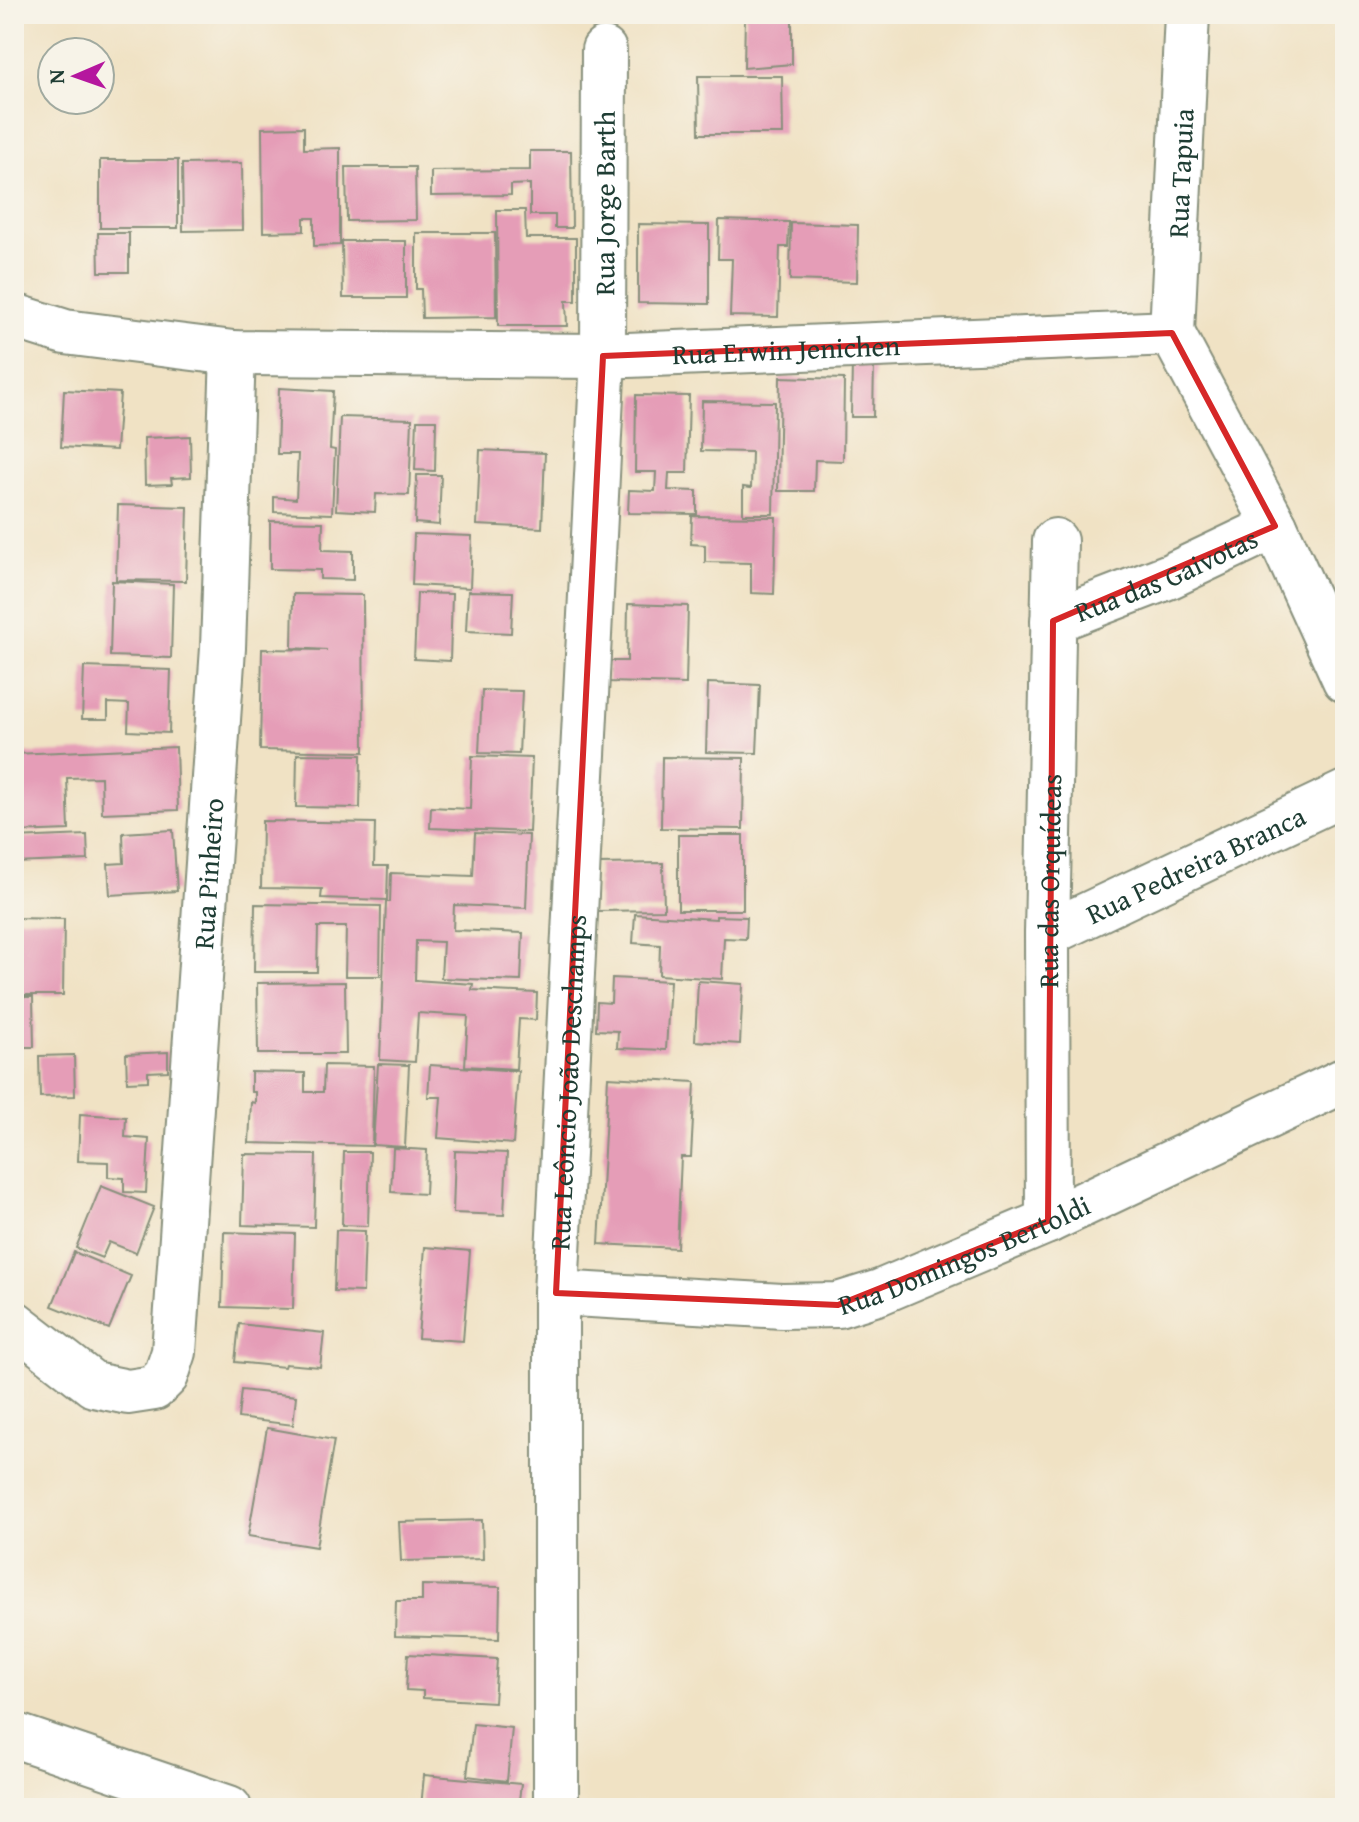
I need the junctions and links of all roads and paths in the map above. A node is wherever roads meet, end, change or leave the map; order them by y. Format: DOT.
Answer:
graph roads {
  1 [pos="1187,14"];
  2 [pos="604,50"];
  3 [pos="14,316"];
  4 [pos="1172,333"];
  5 [pos="233,353"];
  6 [pos="603,356"];
  7 [pos="1275,526"];
  8 [pos="1055,541"];
  9 [pos="1053,621"];
  10 [pos="1345,680"];
  11 [pos="1345,793"];
  12 [pos="1047,934"];
  13 [pos="1345,1080"];
  14 [pos="1048,1221"];
  15 [pos="556,1293"];
  16 [pos="14,1323"];
  17 [pos="14,1735"];
  18 [pos="229,1808"];
  19 [pos="556,1808"];
  1 -- 4 [label="street, Rua Tapuia"];
  2 -- 6 [label="street, Rua Jorge Barth"];
  3 -- 5 [label="street, Rua Erwin Jenichen"];
  4 -- 6 [label="street, Rua Erwin Jenichen"];
  4 -- 7 [label="street"];
  5 -- 6 [label="street, Rua Erwin Jenichen"];
  5 -- 16 [label="street, Rua Pinheiro"];
  6 -- 15 [label="street, Rua Leôncio João Deschamps"];
  7 -- 9 [label="street, Rua das Gaivotas"];
  7 -- 10 [label="street"];
  8 -- 9 [label="street, Rua das Orquídeas"];
  9 -- 12 [label="street, Rua das Orquídeas"];
  11 -- 12 [label="street, Rua Pedreira Branca"];
  12 -- 14 [label="street, Rua das Orquídeas"];
  13 -- 14 [label="street, Rua Domingos Bertoldi"];
  14 -- 15 [label="street, Rua Domingos Bertoldi"];
  15 -- 19 [label="street, Rua Leôncio João Deschamps"];
  17 -- 18 [label="street"];
}
